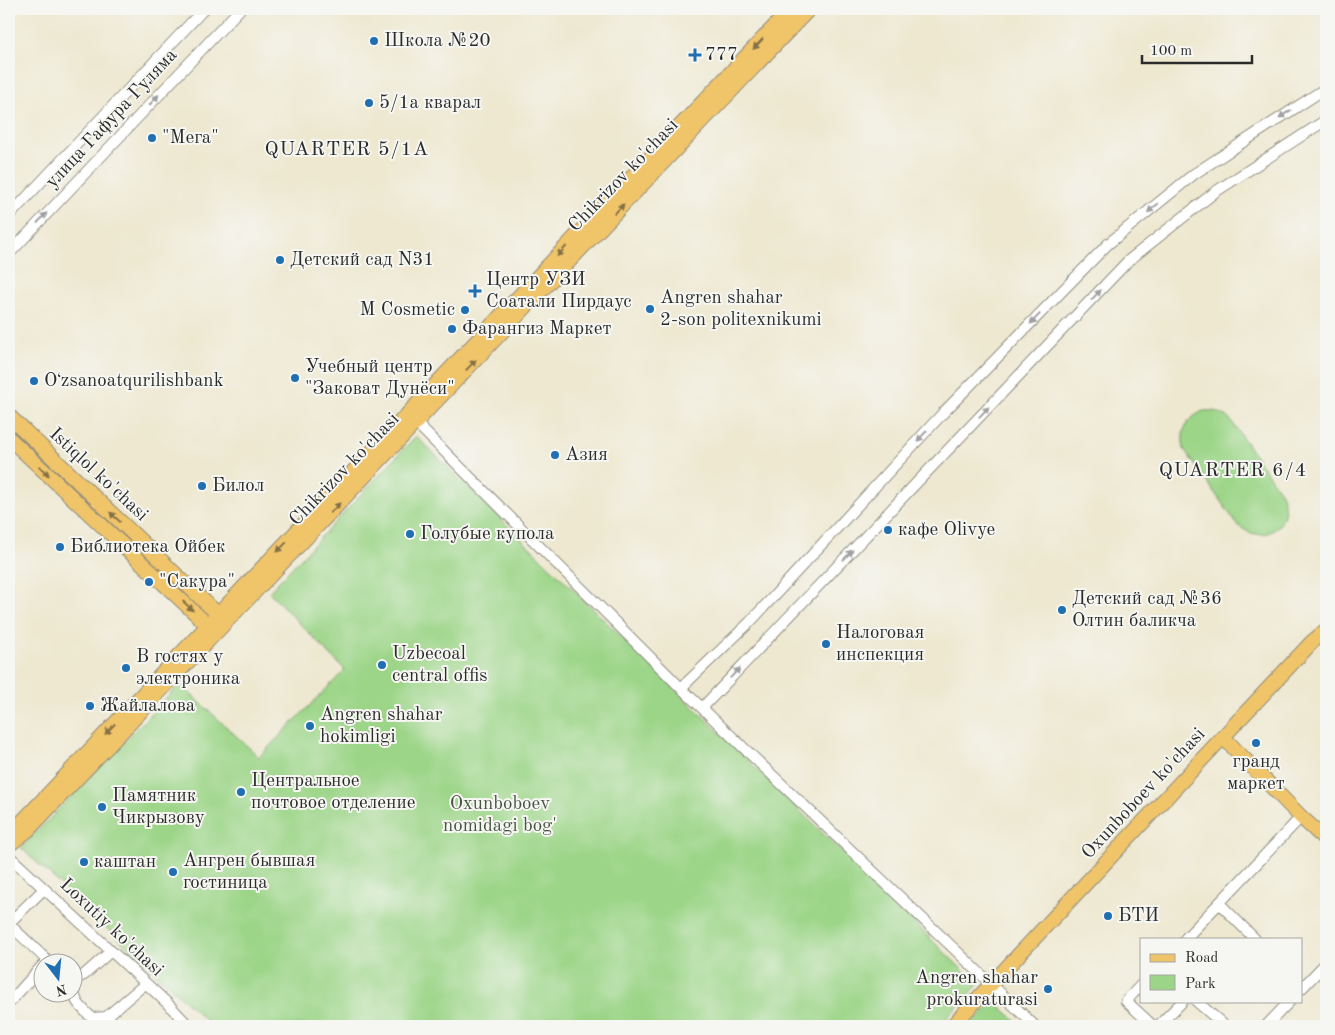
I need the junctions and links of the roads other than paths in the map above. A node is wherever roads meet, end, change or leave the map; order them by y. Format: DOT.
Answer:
graph roads {
  1 [pos="204,9"];
  2 [pos="240,9"];
  3 [pos="791,9"];
  4 [pos="809,9"];
  5 [pos="1326,88"];
  6 [pos="1326,120"];
  7 [pos="9,216"];
  8 [pos="9,254"];
  9 [pos="9,416"];
  10 [pos="416,423"];
  11 [pos="9,438"];
  12 [pos="249,590"];
  13 [pos="222,618"];
  14 [pos="212,629"];
  15 [pos="1326,630"];
  16 [pos="680,688"];
  17 [pos="702,708"];
  18 [pos="1223,737"];
  19 [pos="1301,817"];
  20 [pos="1326,840"];
  21 [pos="9,841"];
  22 [pos="9,846"];
  23 [pos="9,856"];
  24 [pos="44,889"];
  25 [pos="1219,903"];
  26 [pos="9,924"];
  27 [pos="1186,938"];
  28 [pos="1253,938"];
  29 [pos="111,951"];
  30 [pos="36,952"];
  31 [pos="1326,963"];
  32 [pos="82,976"];
  33 [pos="32,978"];
  34 [pos="145,984"];
  35 [pos="991,985"];
  36 [pos="1140,986"];
  37 [pos="1302,987"];
  38 [pos="78,1002"];
  39 [pos="1182,1002"];
  40 [pos="1197,1002"];
  41 [pos="1289,1002"];
  42 [pos="9,1003"];
  43 [pos="106,1017"];
  44 [pos="116,1026"];
  45 [pos="189,1026"];
  46 [pos="952,1026"];
  47 [pos="1035,1026"];
  48 [pos="1153,1026"];
  49 [pos="1158,1026"];
  50 [pos="1225,1026"];
  51 [pos="1266,1026"];
  1 -- 7 [label="street"];
  8 -- 2 [label="street, улица Гафура Гуляма, one-way"];
  3 -- 12 [label="main road, Chikrizov ko'chasi, one-way"];
  10 -- 4 [label="main road, Chikrizov ko'chasi, one-way"];
  5 -- 16 [label="street, one-way"];
  17 -- 6 [label="street, one-way"];
  13 -- 9 [label="main road, Istiqlol ko'chasi, one-way"];
  12 -- 10 [label="main road, Chikrizov ko'chasi, one-way"];
  10 -- 16 [label="street"];
  11 -- 14 [label="main road, Istiqlol ko'chasi, one-way"];
  12 -- 13 [label="main road, Chikrizov ko'chasi"];
  13 -- 14 [label="main road, Chikrizov ko'chasi"];
  14 -- 21 [label="main road, Chikrizov ko'chasi, one-way"];
  14 -- 22 [label="main road, Chikrizov ko'chasi"];
  15 -- 18 [label="main road, Oxunboboev ko'chasi"];
  16 -- 17 [label="street"];
  17 -- 35 [label="street"];
  18 -- 19 [label="main road"];
  18 -- 35 [label="main road, Oxunboboev ko'chasi"];
  19 -- 20 [label="main road"];
  19 -- 25 [label="street"];
  23 -- 24 [label="street, Loxutiy ko'chasi"];
  24 -- 26 [label="street"];
  24 -- 29 [label="street, Loxutiy ko'chasi"];
  25 -- 27 [label="street"];
  25 -- 28 [label="street"];
  26 -- 30 [label="street"];
  29 -- 32 [label="street"];
  29 -- 34 [label="street, Loxutiy ko'chasi"];
  31 -- 37 [label="street"];
  33 -- 42 [label="street"];
  34 -- 43 [label="street"];
  34 -- 45 [label="street, Loxutiy ko'chasi"];
  35 -- 46 [label="main road, Oxunboboev ko'chasi"];
  35 -- 47 [label="street"];
  36 -- 48 [label="street"];
  38 -- 43 [label="street"];
  39 -- 49 [label="street"];
  40 -- 50 [label="street"];
  41 -- 51 [label="street"];
  43 -- 44 [label="street"];
}
